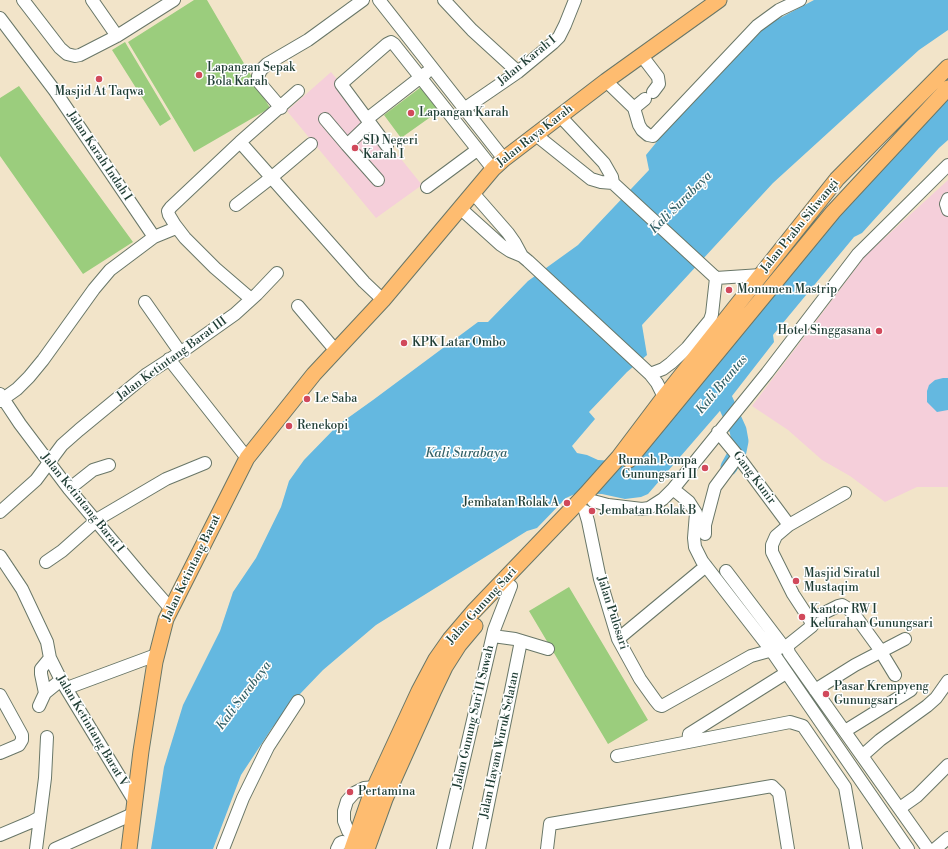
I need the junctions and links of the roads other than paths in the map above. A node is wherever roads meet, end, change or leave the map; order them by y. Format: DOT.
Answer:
graph roads {
  1 [pos="23,0"];
  2 [pos="92,0"];
  3 [pos="174,0"];
  4 [pos="363,0"];
  5 [pos="378,0"];
  6 [pos="444,0"];
  7 [pos="575,0"];
  8 [pos="719,0"];
  9 [pos="800,0"];
  10 [pos="0,18"];
  11 [pos="117,36"];
  12 [pos="642,56"];
  13 [pos="948,67"];
  14 [pos="432,68"];
  15 [pos="518,72"];
  16 [pos="420,77"];
  17 [pos="606,81"];
  18 [pos="948,88"];
  19 [pos="298,92"];
  20 [pos="280,108"];
  21 [pos="634,108"];
  22 [pos="464,109"];
  23 [pos="560,116"];
  24 [pos="325,119"];
  25 [pos="368,121"];
  26 [pos="536,135"];
  27 [pos="240,142"];
  28 [pos="311,144"];
  29 [pos="347,145"];
  30 [pos="387,146"];
  31 [pos="477,150"];
  32 [pos="504,159"];
  33 [pos="948,165"];
  34 [pos="493,169"];
  35 [pos="272,177"];
  36 [pos="837,179"];
  37 [pos="378,180"];
  38 [pos="615,185"];
  39 [pos="427,187"];
  40 [pos="473,193"];
  41 [pos="850,194"];
  42 [pos="948,199"];
  43 [pos="236,205"];
  44 [pos="460,208"];
  45 [pos="948,210"];
  46 [pos="176,228"];
  47 [pos="154,237"];
  48 [pos="525,259"];
  49 [pos="277,273"];
  50 [pos="761,275"];
  51 [pos="716,278"];
  52 [pos="779,278"];
  53 [pos="251,299"];
  54 [pos="383,300"];
  55 [pos="145,302"];
  56 [pos="298,306"];
  57 [pos="728,317"];
  58 [pos="706,325"];
  59 [pos="336,351"];
  60 [pos="180,352"];
  61 [pos="169,359"];
  62 [pos="646,370"];
  63 [pos="314,374"];
  64 [pos="1,398"];
  65 [pos="671,398"];
  66 [pos="718,432"];
  67 [pos="736,454"];
  68 [pos="247,458"];
  69 [pos="205,463"];
  70 [pos="49,464"];
  71 [pos="109,465"];
  72 [pos="69,489"];
  73 [pos="673,489"];
  74 [pos="845,493"];
  75 [pos="590,500"];
  76 [pos="0,512"];
  77 [pos="95,521"];
  78 [pos="789,525"];
  79 [pos="700,530"];
  80 [pos="0,556"];
  81 [pos="46,562"];
  82 [pos="706,566"];
  83 [pos="511,586"];
  84 [pos="170,608"];
  85 [pos="811,623"];
  86 [pos="493,636"];
  87 [pos="618,639"];
  88 [pos="905,639"];
  89 [pos="521,642"];
  90 [pos="778,648"];
  91 [pos="548,649"];
  92 [pos="881,652"];
  93 [pos="156,655"];
  94 [pos="50,658"];
  95 [pos="786,673"];
  96 [pos="895,675"];
  97 [pos="948,681"];
  98 [pos="64,684"];
  99 [pos="428,687"];
  100 [pos="815,690"];
  101 [pos="911,690"];
  102 [pos="45,694"];
  103 [pos="0,695"];
  104 [pos="298,701"];
  105 [pos="39,706"];
  106 [pos="845,731"];
  107 [pos="47,737"];
  108 [pos="688,742"];
  109 [pos="0,753"];
  110 [pos="617,756"];
  111 [pos="862,756"];
  112 [pos="948,765"];
  113 [pos="375,787"];
  114 [pos="134,808"];
  115 [pos="900,808"];
  116 [pos="40,817"];
  117 [pos="0,834"];
  118 [pos="948,838"];
  119 [pos="357,845"];
  120 [pos="36,849"];
  121 [pos="55,849"];
  122 [pos="129,849"];
  123 [pos="223,849"];
  124 [pos="337,849"];
  125 [pos="443,849"];
  126 [pos="479,849"];
  127 [pos="547,849"];
  128 [pos="788,849"];
  129 [pos="856,849"];
  130 [pos="908,849"];
  131 [pos="928,849"];
  132 [pos="935,849"];
  1 -- 11 [label="street"];
  2 -- 11 [label="street"];
  3 -- 11 [label="street"];
  4 -- 20 [label="street"];
  5 -- 14 [label="street"];
  6 -- 15 [label="street"];
  7 -- 15 [label="street, Jalan Karah I"];
  8 -- 12 [label="main road, Jalan Raya Karah"];
  9 -- 21 [label="street"];
  10 -- 47 [label="street, Jalan Karah Indah I"];
  12 -- 17 [label="main road, Jalan Raya Karah"];
  12 -- 21 [label="street"];
  13 -- 36 [label="main road, Jalan Prabu Siliwangi"];
  14 -- 16 [label="street"];
  14 -- 22 [label="street"];
  15 -- 22 [label="street, Jalan Karah I"];
  16 -- 25 [label="street"];
  16 -- 25 [label="street"];
  16 -- 31 [label="street"];
  17 -- 21 [label="street"];
  17 -- 23 [label="main road, Jalan Raya Karah"];
  18 -- 41 [label="main road, Jalan Prabu Siliwangi"];
  19 -- 20 [label="street"];
  20 -- 27 [label="street"];
  22 -- 32 [label="street"];
  23 -- 26 [label="main road, Jalan Raya Karah"];
  23 -- 38 [label="street"];
  24 -- 29 [label="street"];
  25 -- 29 [label="street"];
  25 -- 30 [label="street"];
  26 -- 32 [label="main road, Jalan Raya Karah"];
  26 -- 38 [label="street"];
  27 -- 35 [label="street"];
  27 -- 46 [label="street"];
  28 -- 35 [label="street"];
  29 -- 37 [label="street"];
  31 -- 34 [label="street"];
  31 -- 39 [label="street"];
  32 -- 34 [label="main road, Jalan Raya Karah"];
  33 -- 66 [label="street"];
  34 -- 40 [label="main road, Jalan Raya Karah"];
  35 -- 43 [label="street"];
  35 -- 54 [label="street"];
  36 -- 41 [label="main road"];
  36 -- 50 [label="main road, Jalan Prabu Siliwangi"];
  38 -- 51 [label="street"];
  40 -- 44 [label="main road, Jalan Raya Karah"];
  40 -- 48 [label="street"];
  41 -- 52 [label="main road, Jalan Prabu Siliwangi"];
  42 -- 45 [label="street"];
  44 -- 48 [label="street"];
  44 -- 54 [label="main road, Jalan Raya Karah"];
  46 -- 47 [label="street"];
  46 -- 53 [label="street"];
  47 -- 64 [label="street"];
  48 -- 62 [label="street"];
  49 -- 53 [label="street, Jalan Ketintang Barat III"];
  50 -- 51 [label="street"];
  50 -- 57 [label="main road, Jalan Prabu Siliwangi"];
  51 -- 58 [label="street"];
  52 -- 57 [label="street"];
  52 -- 65 [label="main road, Jalan Prabu Siliwangi"];
  53 -- 60 [label="street, Jalan Ketintang Barat III"];
  54 -- 59 [label="main road, Jalan Raya Karah"];
  55 -- 60 [label="street"];
  56 -- 59 [label="street"];
  57 -- 58 [label="street"];
  57 -- 65 [label="main road, Jalan Prabu Siliwangi"];
  58 -- 62 [label="street"];
  59 -- 63 [label="main road, Jalan Raya Karah"];
  60 -- 61 [label="street, Jalan Ketintang Barat III"];
  61 -- 68 [label="street"];
  61 -- 70 [label="street, Jalan Ketintang Barat III"];
  62 -- 65 [label="street"];
  63 -- 68 [label="main road, Jalan Ketintang Barat"];
  64 -- 70 [label="street, Jalan Ketintang Barat I"];
  65 -- 75 [label="main road, Jalan Gunung Sari"];
  66 -- 67 [label="street, Gang Kunir"];
  66 -- 73 [label="street"];
  67 -- 78 [label="street, Gang Kunir"];
  67 -- 79 [label="street"];
  68 -- 84 [label="main road, Jalan Ketintang Barat"];
  69 -- 77 [label="street"];
  70 -- 72 [label="street, Jalan Ketintang Barat I"];
  70 -- 76 [label="street, Jalan Ketintang Barat III"];
  71 -- 72 [label="street"];
  72 -- 77 [label="street, Jalan Ketintang Barat I"];
  73 -- 75 [label="street"];
  73 -- 79 [label="street"];
  74 -- 78 [label="street"];
  75 -- 83 [label="main road, Jalan Gunung Sari"];
  75 -- 87 [label="street, Jalan Pulosari"];
  75 -- 99 [label="main road, Jalan Gunung Sari"];
  77 -- 81 [label="street"];
  77 -- 84 [label="street, Jalan Ketintang Barat I"];
  78 -- 85 [label="street"];
  79 -- 82 [label="street"];
  80 -- 94 [label="street, Jalan Ketintang Barat V"];
  82 -- 87 [label="street"];
  82 -- 90 [label="street"];
  83 -- 86 [label="street, Jalan Gunung Sari II Sawah"];
  83 -- 99 [label="main road, Jalan Gunung Sari"];
  84 -- 93 [label="main road, Jalan Ketintang Barat"];
  85 -- 90 [label="street"];
  85 -- 92 [label="street"];
  86 -- 89 [label="street"];
  86 -- 125 [label="street, Jalan Gunung Sari II Sawah"];
  87 -- 90 [label="street, Jalan Pulosari"];
  88 -- 92 [label="street"];
  89 -- 91 [label="street"];
  89 -- 126 [label="street, Jalan Hayam Wuruk Selatan"];
  90 -- 95 [label="street"];
  90 -- 100 [label="street"];
  92 -- 96 [label="street"];
  92 -- 100 [label="street"];
  93 -- 98 [label="street"];
  93 -- 114 [label="main road, Jalan Ketintang Barat"];
  94 -- 98 [label="street, Jalan Ketintang Barat V"];
  94 -- 102 [label="street"];
  95 -- 108 [label="street"];
  95 -- 130 [label="street"];
  97 -- 111 [label="street"];
  98 -- 102 [label="street"];
  98 -- 114 [label="street, Jalan Ketintang Barat V"];
  99 -- 113 [label="main road, Jalan Gunung Sari"];
  99 -- 119 [label="main road, Jalan Gunung Sari"];
  100 -- 106 [label="street"];
  101 -- 106 [label="street"];
  102 -- 105 [label="street"];
  103 -- 109 [label="street"];
  104 -- 123 [label="street"];
  106 -- 111 [label="street"];
  107 -- 116 [label="street"];
  108 -- 110 [label="street"];
  108 -- 129 [label="street"];
  111 -- 115 [label="street"];
  112 -- 115 [label="street"];
  113 -- 119 [label="main road, Jalan Gunung Sari"];
  113 -- 119 [label="street"];
  114 -- 121 [label="street"];
  114 -- 122 [label="main road, Jalan Ketintang Barat"];
  115 -- 131 [label="street"];
  116 -- 117 [label="street"];
  116 -- 120 [label="street"];
  118 -- 132 [label="street"];
  119 -- 124 [label="street"];
  127 -- 128 [label="street"];
}
